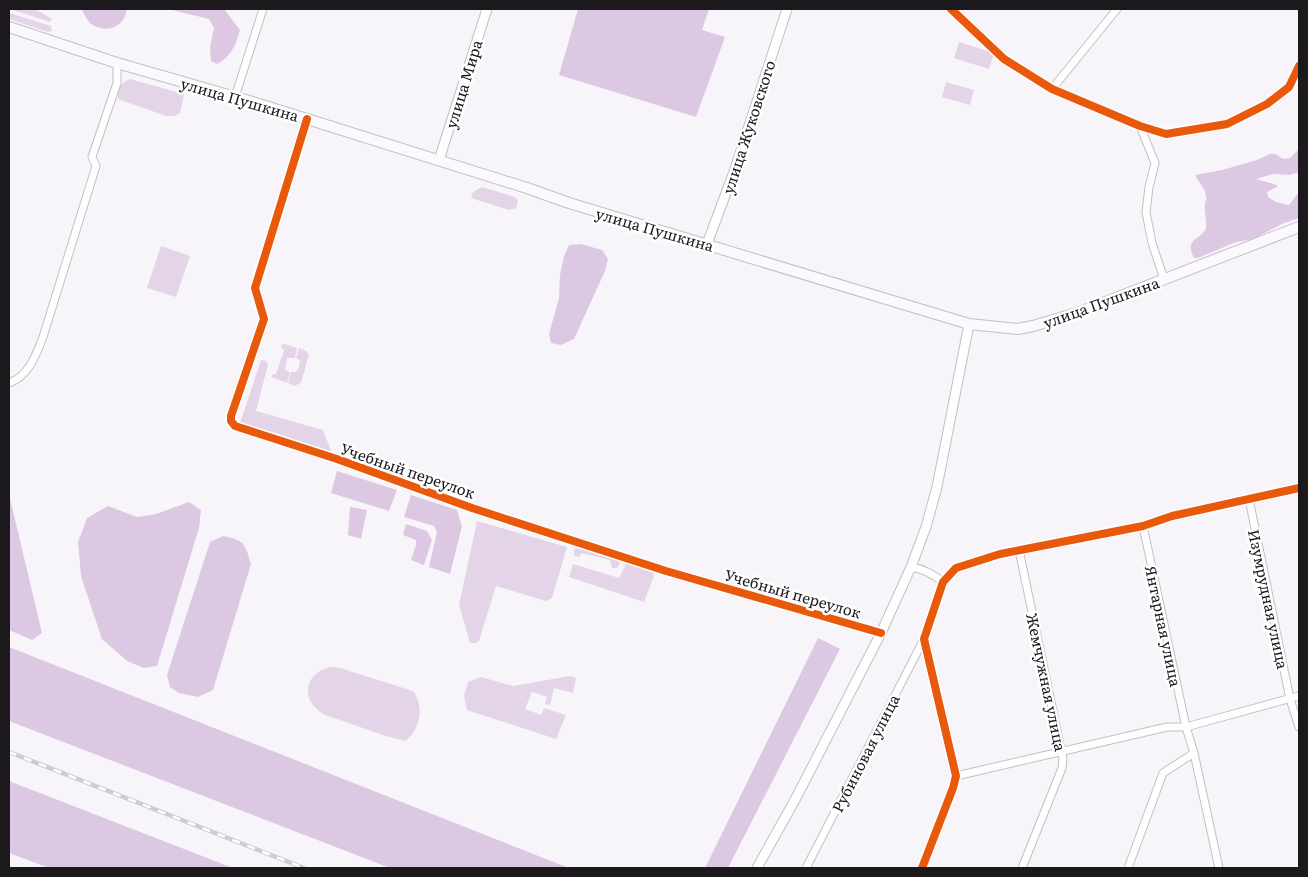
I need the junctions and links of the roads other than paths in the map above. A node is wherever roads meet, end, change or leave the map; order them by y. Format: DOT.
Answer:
graph roads {
  1 [pos="262,9"];
  2 [pos="487,9"];
  3 [pos="787,9"];
  4 [pos="951,9"];
  5 [pos="1117,9"];
  6 [pos="9,27"];
  7 [pos="117,63"];
  8 [pos="1299,66"];
  9 [pos="1052,89"];
  10 [pos="235,97"];
  11 [pos="307,119"];
  12 [pos="1140,126"];
  13 [pos="439,160"];
  14 [pos="1299,227"];
  15 [pos="707,244"];
  16 [pos="1164,279"];
  17 [pos="968,324"];
  18 [pos="9,383"];
  19 [pos="1299,488"];
  20 [pos="1249,500"];
  21 [pos="1143,526"];
  22 [pos="1019,550"];
  23 [pos="911,566"];
  24 [pos="943,582"];
  25 [pos="881,633"];
  26 [pos="924,638"];
  27 [pos="1299,696"];
  28 [pos="1290,699"];
  29 [pos="1186,727"];
  30 [pos="1299,727"];
  31 [pos="1062,752"];
  32 [pos="1194,753"];
  33 [pos="956,776"];
  34 [pos="757,868"];
  35 [pos="806,868"];
  36 [pos="922,868"];
  37 [pos="1022,868"];
  38 [pos="1128,868"];
  39 [pos="1219,868"];
  1 -- 10 [label="street"];
  2 -- 13 [label="street, улица Мира"];
  3 -- 15 [label="street, улица Жуковского"];
  4 -- 9 [label="street"];
  5 -- 9 [label="street"];
  6 -- 7 [label="main road, улица Пушкина"];
  7 -- 10 [label="main road, улица Пушкина"];
  7 -- 18 [label="street"];
  8 -- 12 [label="street"];
  9 -- 12 [label="street"];
  10 -- 11 [label="main road, улица Пушкина"];
  11 -- 13 [label="main road, улица Пушкина"];
  11 -- 25 [label="street, Учебный переулок"];
  12 -- 16 [label="street"];
  13 -- 15 [label="main road, улица Пушкина"];
  14 -- 16 [label="main road, улица Пушкина"];
  15 -- 17 [label="main road, улица Пушкина"];
  16 -- 17 [label="main road, улица Пушкина"];
  17 -- 23 [label="street"];
  19 -- 20 [label="street"];
  20 -- 21 [label="street"];
  20 -- 28 [label="street, Изумрудная улица"];
  21 -- 22 [label="street"];
  21 -- 29 [label="street, Янтарная улица"];
  22 -- 24 [label="street"];
  22 -- 31 [label="street, Жемчужная улица"];
  23 -- 24 [label="street"];
  23 -- 25 [label="street"];
  24 -- 26 [label="street, Рубиновая улица"];
  25 -- 34 [label="street"];
  26 -- 33 [label="street"];
  26 -- 35 [label="street, Рубиновая улица"];
  27 -- 28 [label="street"];
  28 -- 29 [label="street"];
  28 -- 30 [label="street, Изумрудная улица"];
  29 -- 31 [label="street"];
  29 -- 32 [label="street, Янтарная улица"];
  31 -- 33 [label="street"];
  31 -- 37 [label="street, Жемчужная улица"];
  32 -- 38 [label="street"];
  32 -- 39 [label="street, Янтарная улица"];
  33 -- 36 [label="street"];
}
